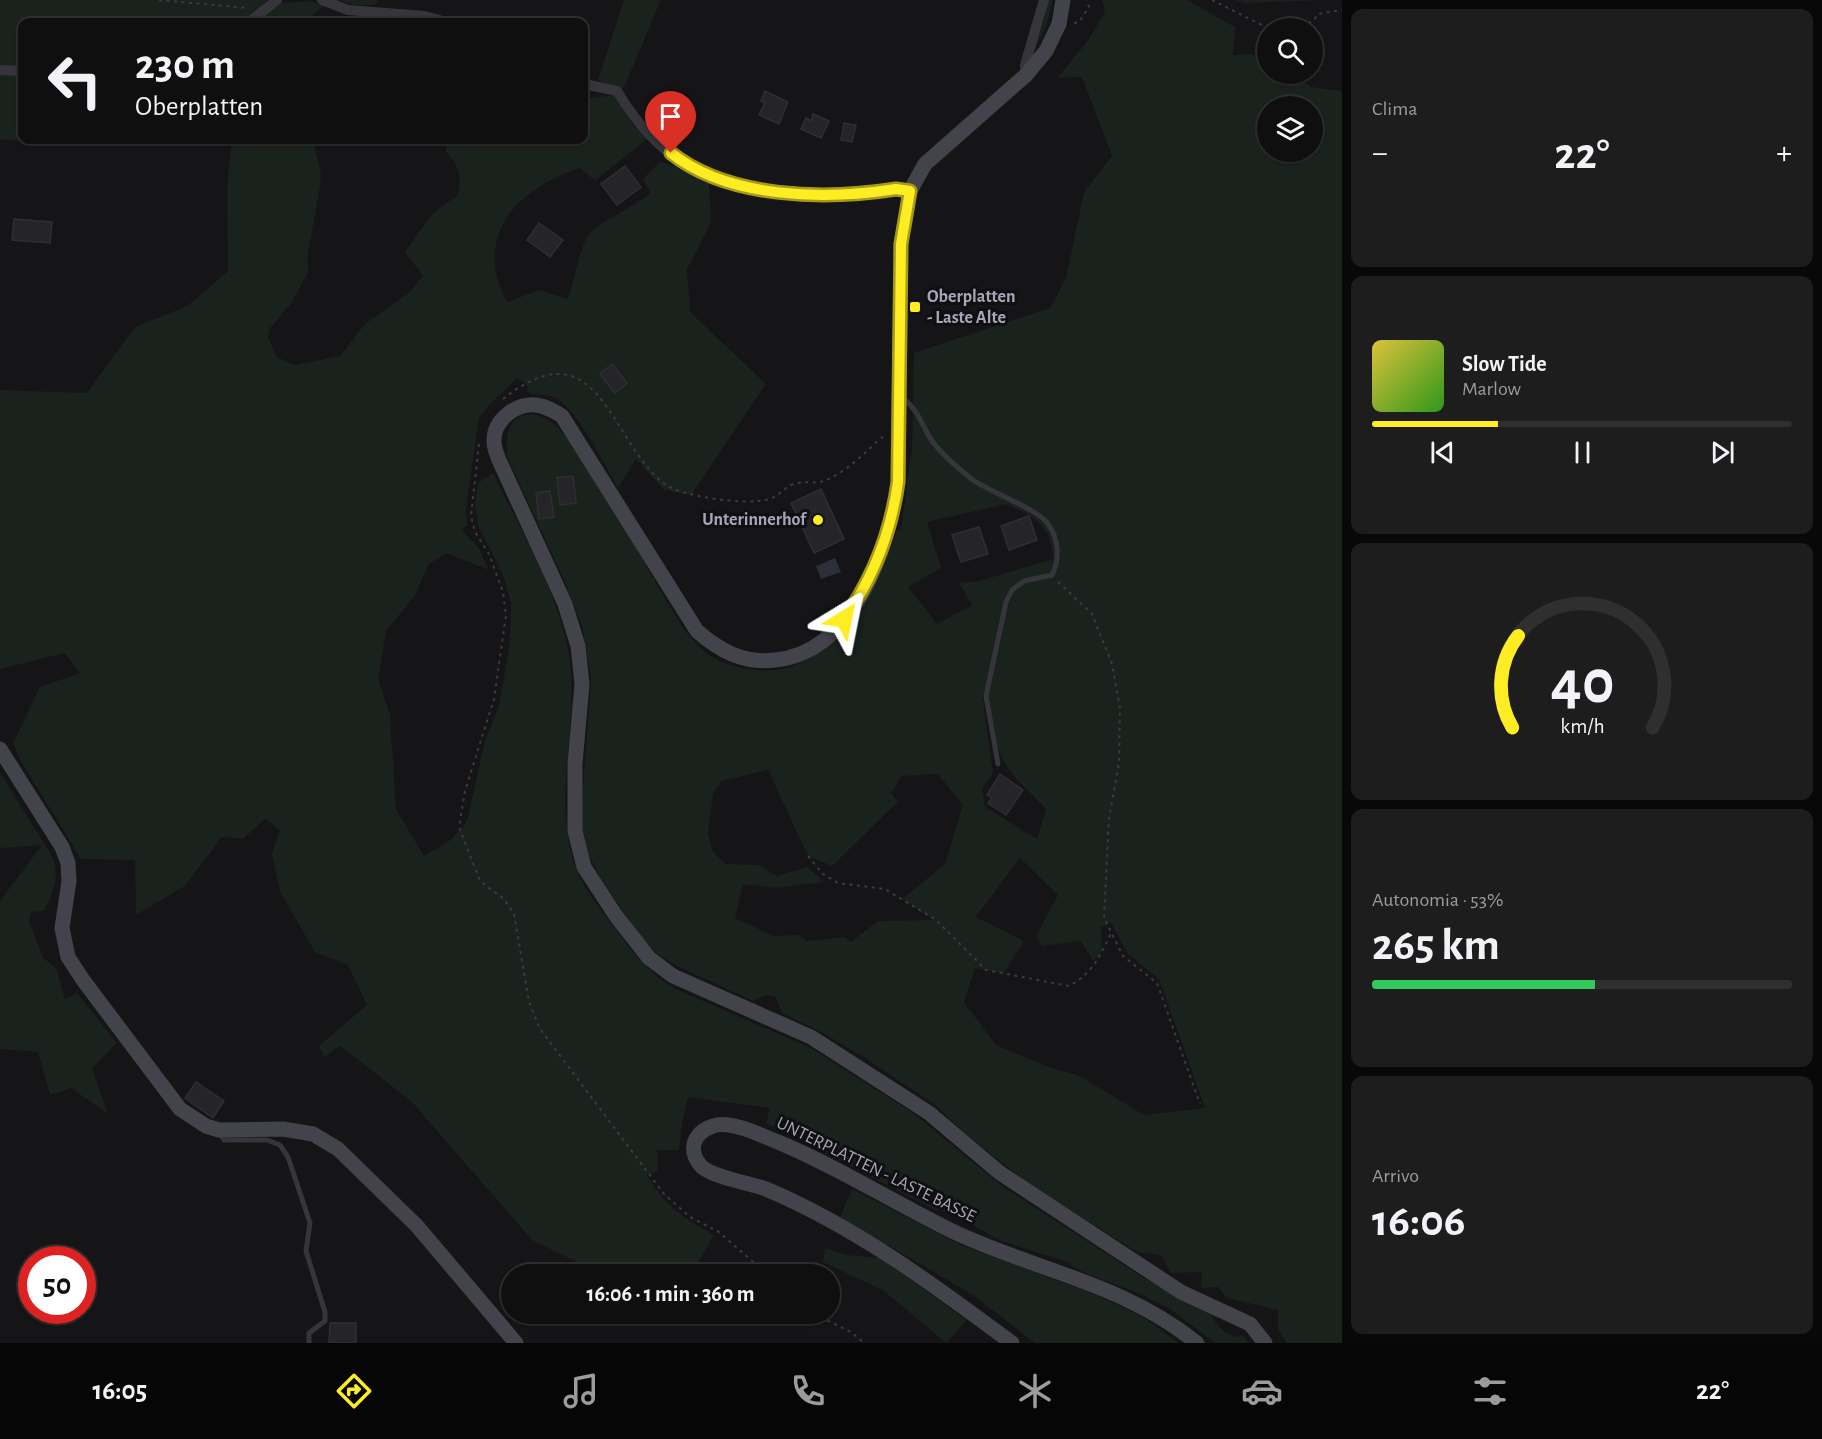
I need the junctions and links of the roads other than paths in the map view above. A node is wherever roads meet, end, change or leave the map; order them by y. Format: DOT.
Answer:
graph roads {
  1 [pos="277,0"];
  2 [pos="322,0"];
  3 [pos="1044,0"];
  4 [pos="1063,0"];
  5 [pos="254,18"];
  6 [pos="432,18"];
  7 [pos="0,70"];
  8 [pos="18,71"];
  9 [pos="1026,75"];
  10 [pos="588,85"];
  11 [pos="910,191"];
  12 [pos="899,394"];
  13 [pos="0,749"];
  14 [pos="998,764"];
  15 [pos="219,1130"];
  16 [pos="309,1343"];
  17 [pos="516,1343"];
  18 [pos="1012,1343"];
  19 [pos="1197,1343"];
  20 [pos="1265,1343"];
  1 -- 5 [label="street"];
  2 -- 6 [label="street"];
  3 -- 9 [label="street"];
  4 -- 9 [label="main road"];
  7 -- 8 [label="street"];
  9 -- 11 [label="main road"];
  10 -- 11 [label="street"];
  11 -- 12 [label="main road"];
  12 -- 14 [label="lane"];
  12 -- 20 [label="main road"];
  13 -- 15 [label="main road"];
  15 -- 16 [label="lane"];
  15 -- 17 [label="main road"];
  18 -- 19 [label="main road, UNTERPLATTEN - LASTE BASSE"];
}
